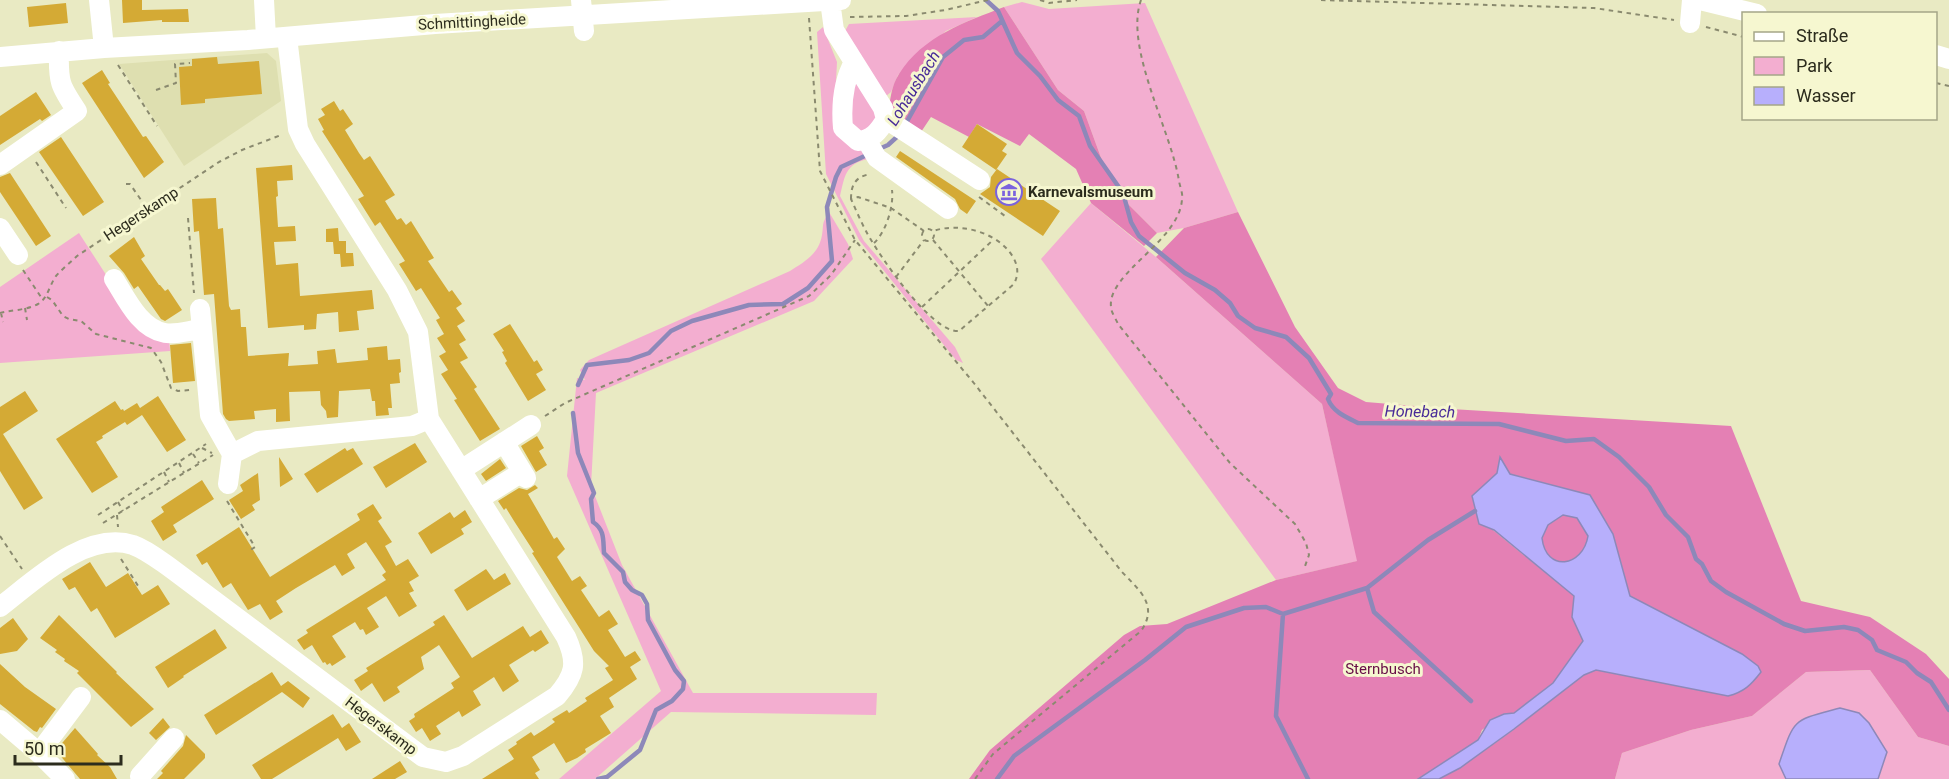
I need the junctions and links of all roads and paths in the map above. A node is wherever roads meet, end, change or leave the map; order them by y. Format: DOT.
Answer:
graph roads {
  1 [pos="99,0"];
  2 [pos="264,0"];
  3 [pos="841,0"];
  4 [pos="988,0"];
  5 [pos="1040,0"];
  6 [pos="1077,0"];
  7 [pos="1141,0"];
  8 [pos="1321,0"];
  9 [pos="1692,0"];
  10 [pos="1700,0"];
  11 [pos="831,9"];
  12 [pos="1749,12"];
  13 [pos="582,16"];
  14 [pos="809,18"];
  15 [pos="1690,23"];
  16 [pos="287,37"];
  17 [pos="1742,37"];
  18 [pos="266,38"];
  19 [pos="110,48"];
  20 [pos="59,51"];
  21 [pos="0,57"];
  22 [pos="854,62"];
  23 [pos="189,63"];
  24 [pos="156,90"];
  25 [pos="889,121"];
  26 [pos="157,126"];
  27 [pos="298,129"];
  28 [pos="26,147"];
  29 [pos="871,154"];
  30 [pos="0,165"];
  31 [pos="980,180"];
  32 [pos="126,184"];
  33 [pos="892,188"];
  34 [pos="851,199"];
  35 [pos="66,207"];
  36 [pos="891,208"];
  37 [pos="948,209"];
  38 [pos="148,210"];
  39 [pos="1005,216"];
  40 [pos="188,218"];
  41 [pos="0,228"];
  42 [pos="924,231"];
  43 [pos="933,231"];
  44 [pos="994,239"];
  45 [pos="855,240"];
  46 [pos="924,240"];
  47 [pos="933,240"];
  48 [pos="873,243"];
  49 [pos="18,255"];
  50 [pos="958,272"];
  51 [pos="896,277"];
  52 [pos="114,279"];
  53 [pos="46,297"];
  54 [pos="43,300"];
  55 [pos="988,306"];
  56 [pos="921,307"];
  57 [pos="25,308"];
  58 [pos="0,313"];
  59 [pos="201,319"];
  60 [pos="27,320"];
  61 [pos="3,322"];
  62 [pos="208,388"];
  63 [pos="429,419"];
  64 [pos="531,425"];
  65 [pos="504,442"];
  66 [pos="193,454"];
  67 [pos="223,454"];
  68 [pos="178,463"];
  69 [pos="461,470"];
  70 [pos="164,472"];
  71 [pos="184,473"];
  72 [pos="170,482"];
  73 [pos="228,484"];
  74 [pos="479,499"];
  75 [pos="118,502"];
  76 [pos="123,511"];
  77 [pos="98,514"];
  78 [pos="104,523"];
  79 [pos="0,536"];
  80 [pos="119,542"];
  81 [pos="249,546"];
  82 [pos="1304,569"];
  83 [pos="32,583"];
  84 [pos="140,589"];
  85 [pos="0,607"];
  86 [pos="81,697"];
  87 [pos="0,720"];
  88 [pos="174,738"];
  89 [pos="39,753"];
  90 [pos="140,778"];
  91 [pos="64,779"];
  92 [pos="975,779"];
  1 -- 19 [label="street"];
  2 -- 18 [label="street"];
  3 -- 11 [label="street, Schmittingheide"];
  4 -- 11 [label="path"];
  5 -- 6 [label="path"];
  7 -- 82 [label="path"];
  8 -- 15 [label="path"];
  9 -- 15 [label="street"];
  10 -- 12 [label="street"];
  11 -- 13 [label="street, Schmittingheide"];
  11 -- 22 [label="street"];
  13 -- 16 [label="street, Schmittingheide"];
  14 -- 45 [label="path"];
  15 -- 17 [label="path"];
  16 -- 18 [label="street, Schmittingheide"];
  16 -- 27 [label="street, Hegerskamp"];
  18 -- 19 [label="street, Schmittingheide"];
  19 -- 20 [label="street, Schmittingheide"];
  19 -- 26 [label="path"];
  20 -- 21 [label="street, Schmittingheide"];
  20 -- 28 [label="street"];
  22 -- 25 [label="street"];
  22 -- 29 [label="street"];
  23 -- 24 [label="path"];
  25 -- 29 [label="street"];
  25 -- 31 [label="street"];
  27 -- 38 [label="path, Hegerskamp"];
  27 -- 63 [label="street, Hegerskamp"];
  28 -- 30 [label="street"];
  28 -- 35 [label="path"];
  29 -- 34 [label="path"];
  29 -- 37 [label="street"];
  31 -- 39 [label="path"];
  32 -- 38 [label="path"];
  33 -- 36 [label="path"];
  34 -- 36 [label="path"];
  34 -- 48 [label="path"];
  36 -- 42 [label="path"];
  36 -- 48 [label="path"];
  38 -- 53 [label="path, Hegerskamp"];
  40 -- 59 [label="path"];
  41 -- 49 [label="street"];
  42 -- 43 [label="path"];
  42 -- 46 [label="path"];
  43 -- 44 [label="path"];
  43 -- 47 [label="path"];
  44 -- 50 [label="path"];
  44 -- 55 [label="path"];
  45 -- 64 [label="path"];
  45 -- 92 [label="path"];
  46 -- 47 [label="path"];
  46 -- 51 [label="path"];
  47 -- 50 [label="path"];
  48 -- 51 [label="path"];
  49 -- 54 [label="path"];
  50 -- 55 [label="path"];
  50 -- 56 [label="path"];
  51 -- 56 [label="path"];
  52 -- 59 [label="street"];
  53 -- 54 [label="path, Hegerskamp"];
  53 -- 62 [label="path"];
  54 -- 57 [label="path, Hegerskamp"];
  55 -- 56 [label="path"];
  57 -- 58 [label="path, Hegerskamp"];
  57 -- 60 [label="path"];
  58 -- 61 [label="path"];
  59 -- 62 [label="street"];
  62 -- 67 [label="street"];
  63 -- 67 [label="street"];
  63 -- 69 [label="street, Hegerskamp"];
  64 -- 65 [label="street"];
  65 -- 69 [label="street"];
  65 -- 74 [label="street"];
  66 -- 67 [label="path"];
  66 -- 68 [label="path"];
  66 -- 71 [label="path"];
  67 -- 73 [label="street"];
  68 -- 70 [label="path"];
  68 -- 71 [label="path"];
  69 -- 74 [label="street, Hegerskamp"];
  70 -- 72 [label="path"];
  70 -- 75 [label="path"];
  71 -- 72 [label="path"];
  72 -- 76 [label="path"];
  73 -- 81 [label="path"];
  74 -- 80 [label="street, Hegerskamp"];
  75 -- 76 [label="path"];
  75 -- 77 [label="path"];
  76 -- 78 [label="path"];
  79 -- 83 [label="path"];
  80 -- 83 [label="street, Hegerskamp"];
  80 -- 84 [label="path"];
  83 -- 85 [label="street, Hegerskamp"];
  86 -- 89 [label="street"];
  87 -- 89 [label="street"];
  88 -- 90 [label="street"];
  89 -- 91 [label="street"];
}
